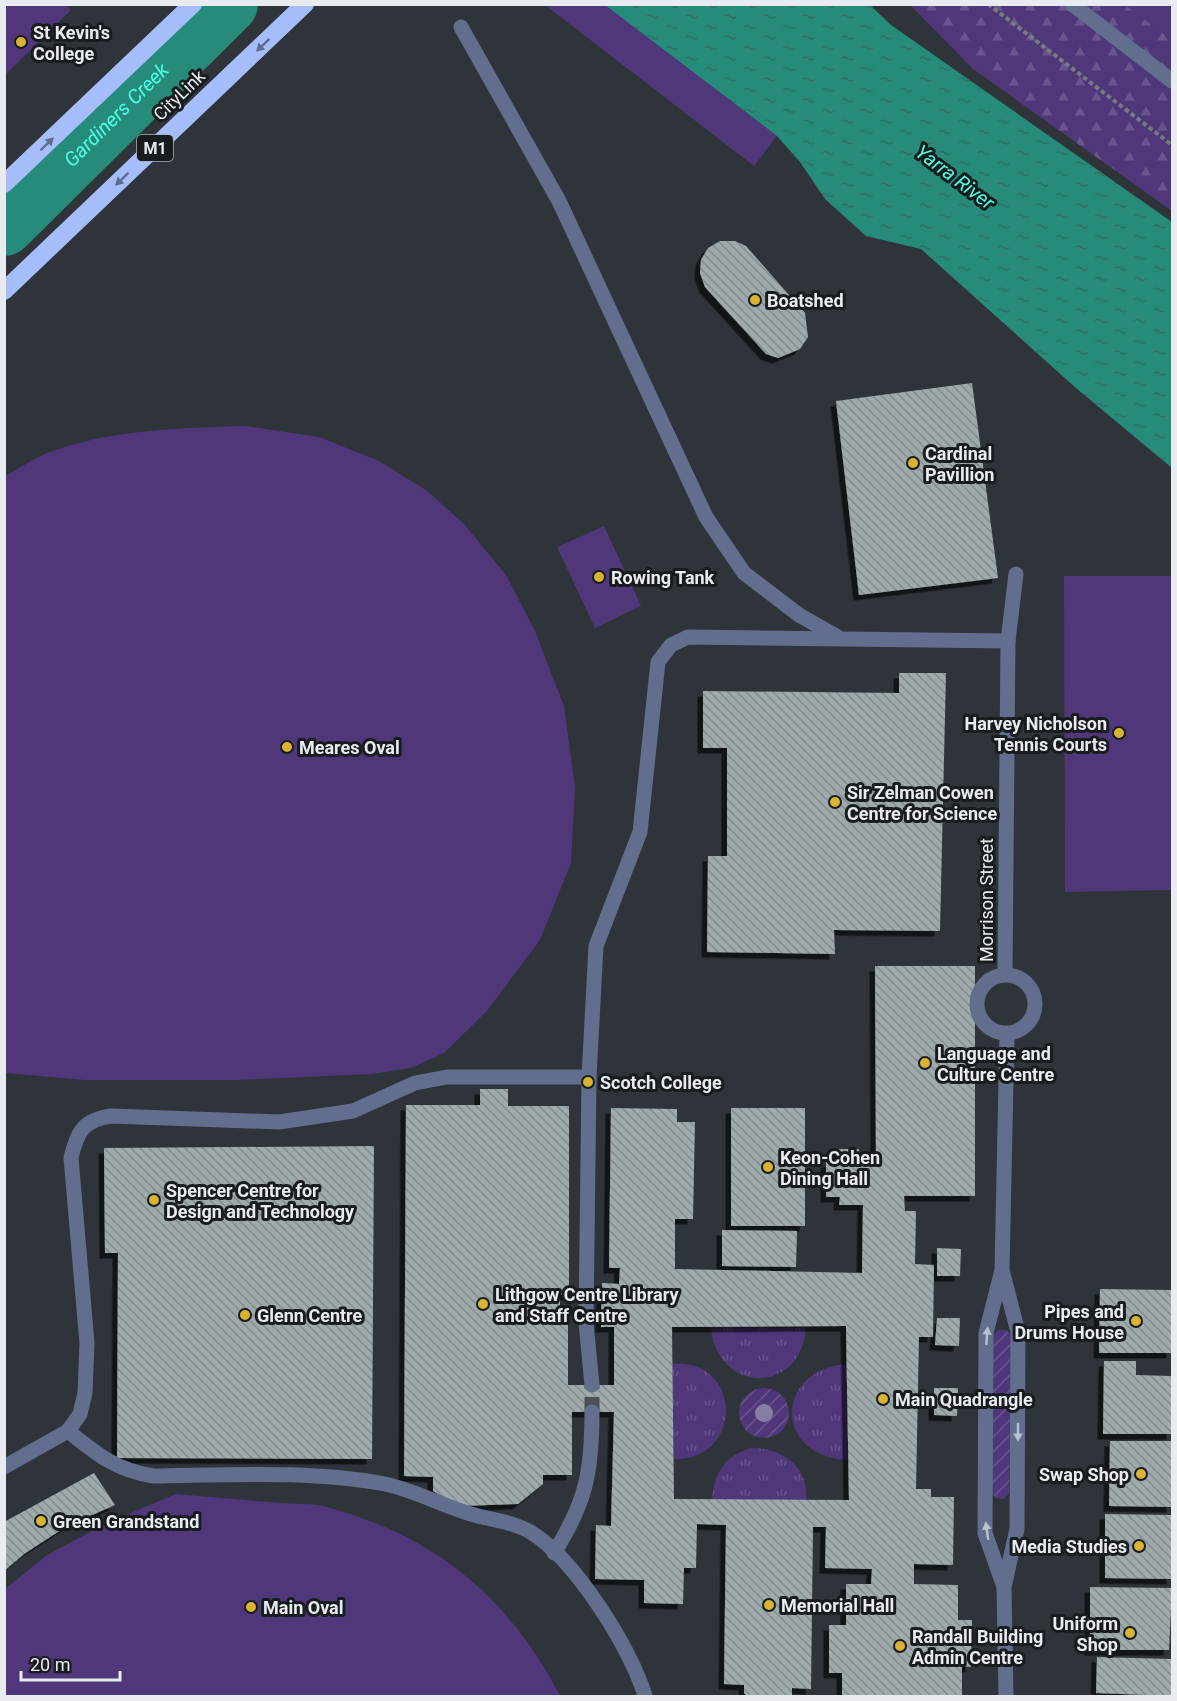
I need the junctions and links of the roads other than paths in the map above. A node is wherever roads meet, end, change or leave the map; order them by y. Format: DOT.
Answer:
graph roads {
  1 [pos="193,4"];
  2 [pos="305,4"];
  3 [pos="1072,4"];
  4 [pos="461,27"];
  5 [pos="1173,81"];
  6 [pos="4,184"];
  7 [pos="4,291"];
  8 [pos="1016,574"];
  9 [pos="841,638"];
  10 [pos="1008,641"];
  11 [pos="1005,974"];
  12 [pos="1007,1034"];
  13 [pos="589,1077"];
  14 [pos="1002,1270"];
  15 [pos="592,1385"];
  16 [pos="592,1412"];
  17 [pos="68,1431"];
  18 [pos="4,1467"];
  19 [pos="554,1553"];
  20 [pos="1004,1587"];
  21 [pos="645,1696"];
  22 [pos="1006,1696"];
  6 -- 1 [label="highway, one-way"];
  2 -- 7 [label="highway, CityLink / M1, one-way"];
  3 -- 5 [label="street"];
  4 -- 9 [label="street"];
  8 -- 10 [label="street, Morrison Street"];
  9 -- 10 [label="street"];
  9 -- 13 [label="street"];
  10 -- 11 [label="street, Morrison Street"];
  11 -- 12 [label="street, Morrison Street"];
  11 -- 12 [label="street, Morrison Street"];
  12 -- 14 [label="street"];
  13 -- 15 [label="street"];
  13 -- 17 [label="street"];
  14 -- 20 [label="street, one-way"];
  20 -- 14 [label="street, one-way"];
  16 -- 19 [label="street"];
  17 -- 18 [label="street"];
  17 -- 19 [label="street"];
  19 -- 21 [label="street"];
  20 -- 22 [label="street"];
}
